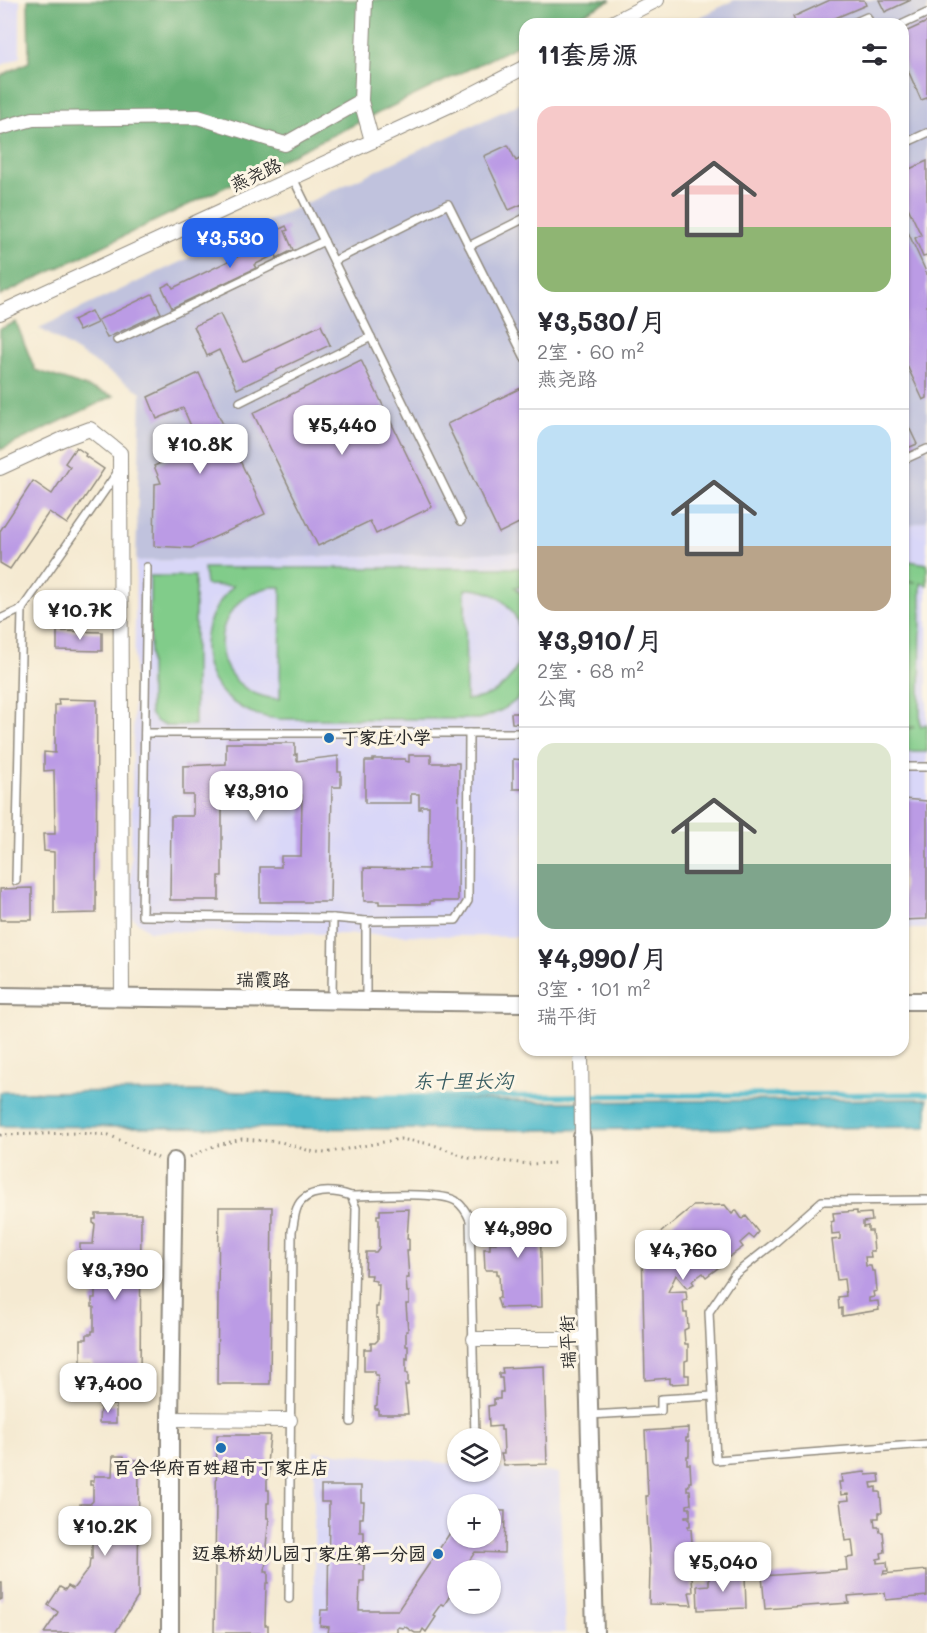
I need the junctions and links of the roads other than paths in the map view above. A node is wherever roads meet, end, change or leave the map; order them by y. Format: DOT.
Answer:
graph roads {
  1 [pos="365,0"];
  2 [pos="657,0"];
  3 [pos="927,13"];
  4 [pos="622,18"];
  5 [pos="909,21"];
  6 [pos="519,70"];
  7 [pos="361,101"];
  8 [pos="0,128"];
  9 [pos="927,133"];
  10 [pos="372,141"];
  11 [pos="909,141"];
  12 [pos="293,178"];
  13 [pos="519,221"];
  14 [pos="324,241"];
  15 [pos="469,246"];
  16 [pos="334,261"];
  17 [pos="0,313"];
  18 [pos="371,337"];
  19 [pos="117,340"];
  20 [pos="519,346"];
  21 [pos="240,402"];
  22 [pos="927,449"];
  23 [pos="909,457"];
  24 [pos="0,468"];
  25 [pos="120,469"];
  26 [pos="461,521"];
  27 [pos="147,567"];
  28 [pos="22,609"];
  29 [pos="0,619"];
  30 [pos="145,734"];
  31 [pos="469,734"];
  32 [pos="519,734"];
  33 [pos="909,768"];
  34 [pos="927,768"];
  35 [pos="16,881"];
  36 [pos="333,918"];
  37 [pos="366,921"];
  38 [pos="0,996"];
  39 [pos="122,997"];
  40 [pos="332,1000"];
  41 [pos="366,1000"];
  42 [pos="909,1001"];
  43 [pos="927,1001"];
  44 [pos="519,1003"];
  45 [pos="581,1056"];
  46 [pos="582,1137"];
  47 [pos="174,1161"];
  48 [pos="351,1196"];
  49 [pos="927,1200"];
  50 [pos="474,1339"];
  51 [pos="587,1339"];
  52 [pos="713,1396"];
  53 [pos="589,1415"];
  54 [pos="170,1419"];
  55 [pos="290,1420"];
  56 [pos="351,1422"];
  57 [pos="475,1428"];
  58 [pos="927,1444"];
  59 [pos="289,1599"];
  60 [pos="170,1633"];
  61 [pos="595,1633"];
  1 -- 7 [label="street"];
  2 -- 4 [label="street"];
  3 -- 5 [label="lane"];
  6 -- 10 [label="street, 燕尧路"];
  7 -- 8 [label="street"];
  7 -- 10 [label="street"];
  9 -- 11 [label="lane"];
  10 -- 12 [label="street, 燕尧路"];
  12 -- 14 [label="lane"];
  12 -- 17 [label="street, 燕尧路"];
  13 -- 15 [label="lane"];
  14 -- 16 [label="lane"];
  14 -- 19 [label="lane"];
  15 -- 16 [label="lane"];
  15 -- 20 [label="lane"];
  16 -- 18 [label="lane"];
  18 -- 21 [label="lane"];
  18 -- 26 [label="lane"];
  22 -- 23 [label="lane"];
  24 -- 25 [label="street"];
  25 -- 28 [label="lane"];
  25 -- 39 [label="street"];
  27 -- 30 [label="lane"];
  28 -- 29 [label="lane"];
  28 -- 35 [label="lane"];
  30 -- 31 [label="lane"];
  30 -- 36 [label="lane"];
  31 -- 32 [label="lane"];
  31 -- 37 [label="lane"];
  33 -- 34 [label="lane"];
  36 -- 37 [label="lane"];
  36 -- 40 [label="lane"];
  37 -- 41 [label="lane"];
  38 -- 39 [label="street, 瑞霞路"];
  39 -- 40 [label="street, 瑞霞路"];
  40 -- 41 [label="street, 瑞霞路"];
  41 -- 44 [label="street, 瑞霞路"];
  42 -- 43 [label="street"];
  45 -- 46 [label="street, 瑞平街"];
  46 -- 51 [label="street, 瑞平街"];
  47 -- 54 [label="street"];
  48 -- 50 [label="lane"];
  48 -- 55 [label="lane"];
  48 -- 56 [label="lane"];
  49 -- 52 [label="lane"];
  50 -- 51 [label="street"];
  50 -- 57 [label="lane"];
  51 -- 53 [label="street, 瑞平街"];
  52 -- 53 [label="lane"];
  52 -- 58 [label="lane"];
  53 -- 61 [label="street, 瑞平街"];
  54 -- 55 [label="street"];
  54 -- 60 [label="street"];
  55 -- 59 [label="lane"];
}
